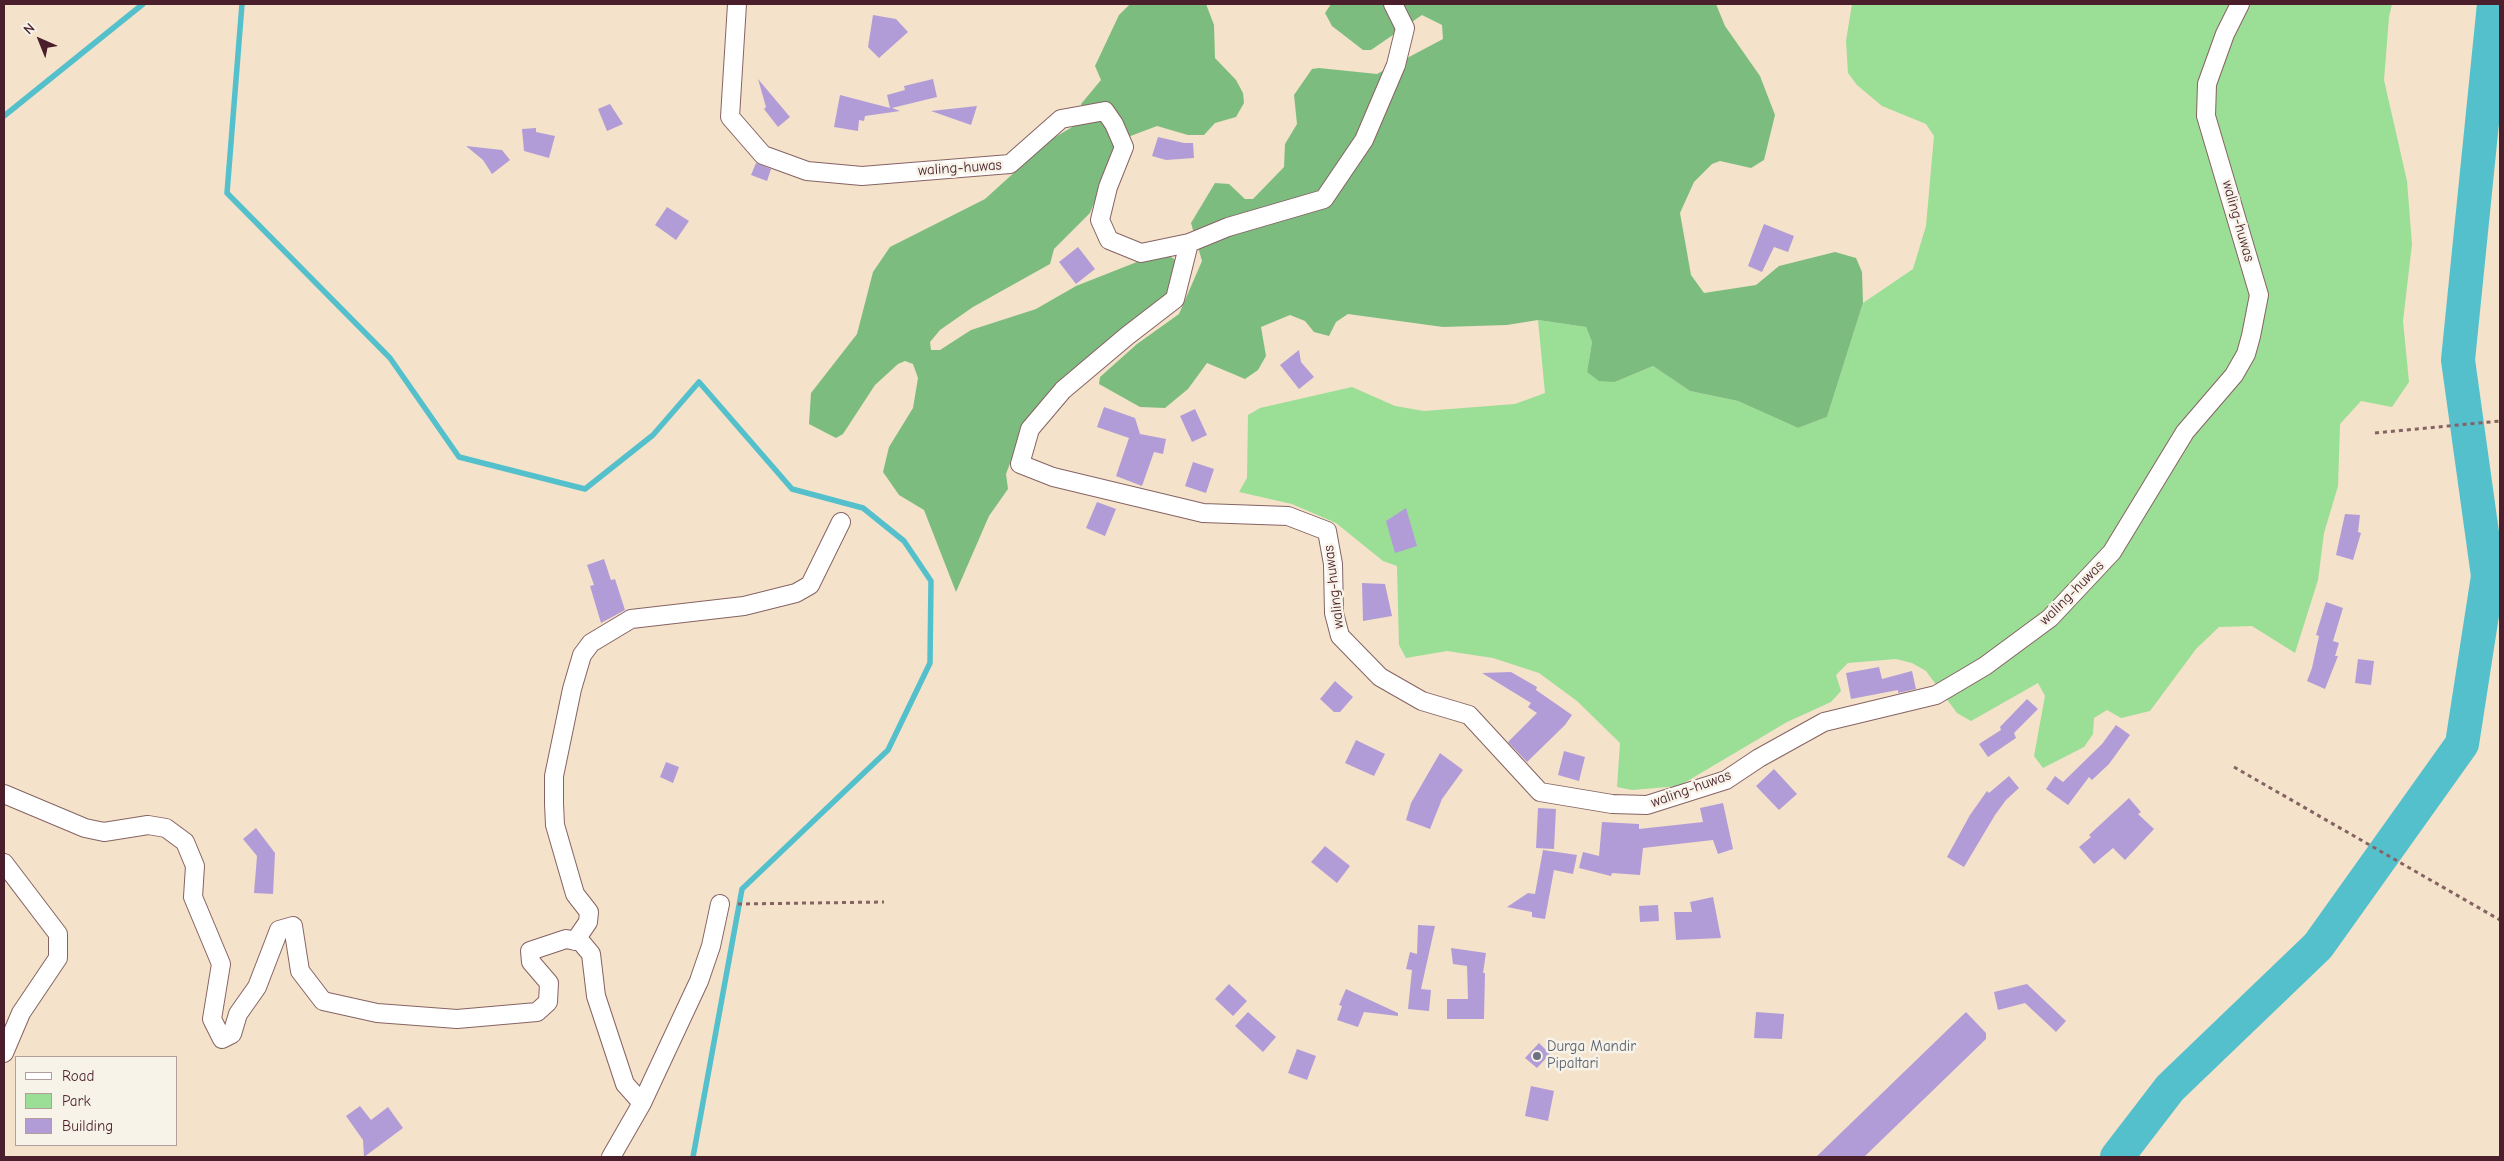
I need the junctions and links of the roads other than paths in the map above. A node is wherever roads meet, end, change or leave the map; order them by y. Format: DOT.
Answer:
graph roads {
  1 [pos="737,4"];
  2 [pos="1393,4"];
  3 [pos="2240,4"];
  4 [pos="1189,243"];
  5 [pos="841,522"];
  6 [pos="4,794"];
  7 [pos="4,863"];
  8 [pos="720,904"];
  9 [pos="575,941"];
  10 [pos="4,1053"];
  11 [pos="642,1103"];
  12 [pos="611,1157"];
  1 -- 4 [label="street, waling-huwas"];
  2 -- 4 [label="street"];
  3 -- 4 [label="street, waling-huwas"];
  5 -- 9 [label="street"];
  6 -- 9 [label="street"];
  7 -- 10 [label="street"];
  8 -- 11 [label="street"];
  9 -- 11 [label="street"];
  11 -- 12 [label="street"];
}
